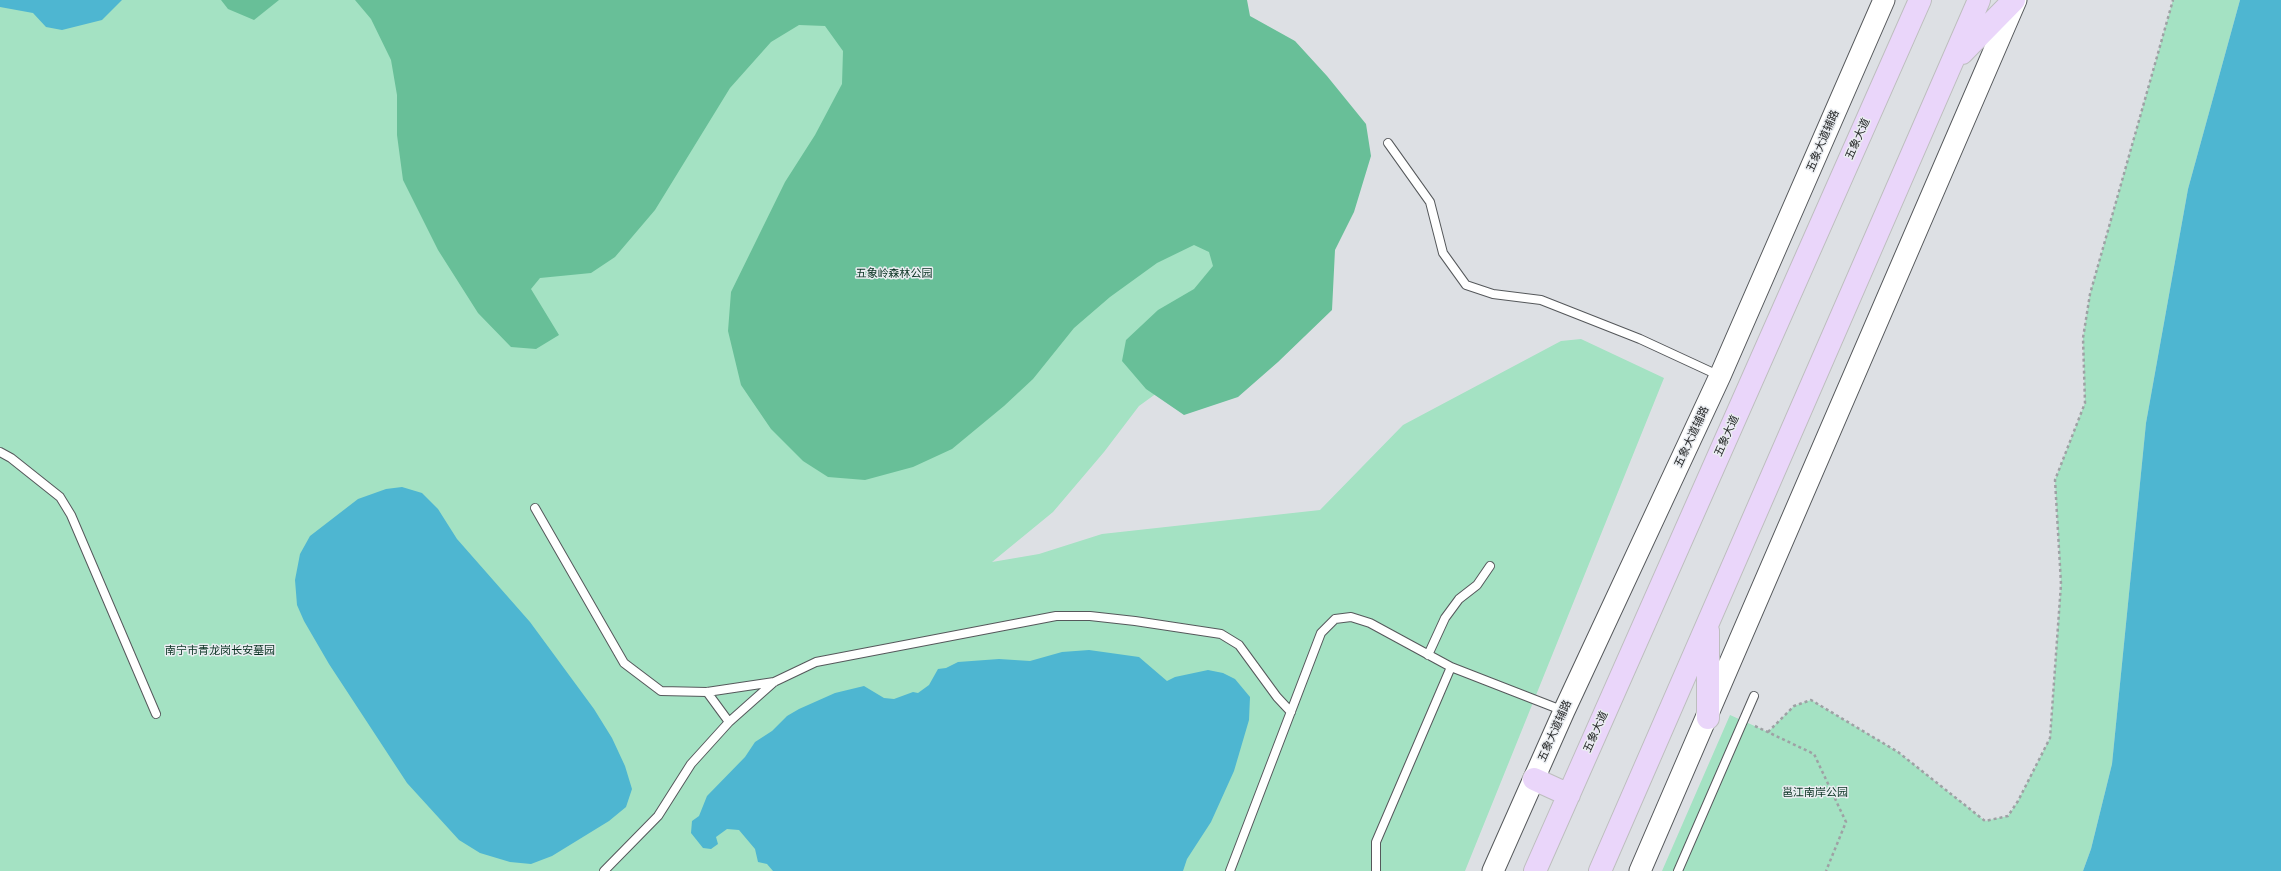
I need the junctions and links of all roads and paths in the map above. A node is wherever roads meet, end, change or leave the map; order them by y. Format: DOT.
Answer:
graph roads {
  1 [pos="1884,0"];
  2 [pos="1920,0"];
  3 [pos="1979,0"];
  4 [pos="2015,0"];
  5 [pos="2173,0"];
  6 [pos="1952,62"];
  7 [pos="1388,143"];
  8 [pos="1720,376"];
  9 [pos="0,452"];
  10 [pos="535,508"];
  11 [pos="1490,566"];
  12 [pos="1708,623"];
  13 [pos="1428,654"];
  14 [pos="1451,667"];
  15 [pos="774,682"];
  16 [pos="707,692"];
  17 [pos="1754,696"];
  18 [pos="1564,711"];
  19 [pos="1291,712"];
  20 [pos="156,714"];
  21 [pos="1708,718"];
  22 [pos="729,722"];
  23 [pos="1534,778"];
  24 [pos="1569,795"];
  25 [pos="604,871"];
  26 [pos="1230,871"];
  27 [pos="1376,871"];
  28 [pos="1493,871"];
  29 [pos="1535,871"];
  30 [pos="1600,871"];
  31 [pos="1640,871"];
  32 [pos="1678,871"];
  33 [pos="1826,871"];
  1 -- 8 [label="street, 五象大道辅路"];
  2 -- 24 [label="main road, 五象大道"];
  3 -- 6 [label="main road"];
  4 -- 6 [label="main road"];
  4 -- 21 [label="street"];
  5 -- 33 [label="path"];
  6 -- 12 [label="main road"];
  7 -- 8 [label="lane"];
  8 -- 18 [label="street, 五象大道辅路"];
  9 -- 20 [label="lane"];
  10 -- 16 [label="lane"];
  11 -- 13 [label="lane"];
  12 -- 21 [label="main road"];
  12 -- 30 [label="main road"];
  13 -- 14 [label="lane"];
  13 -- 19 [label="lane"];
  14 -- 18 [label="lane"];
  14 -- 27 [label="lane"];
  15 -- 16 [label="lane"];
  15 -- 19 [label="lane"];
  15 -- 22 [label="lane"];
  16 -- 22 [label="lane"];
  17 -- 32 [label="lane"];
  18 -- 23 [label="street, 五象大道辅路"];
  19 -- 26 [label="lane"];
  21 -- 31 [label="street"];
  22 -- 25 [label="lane"];
  23 -- 24 [label="main road"];
  23 -- 28 [label="street, 五象大道辅路"];
  24 -- 29 [label="main road, 五象大道"];
}
